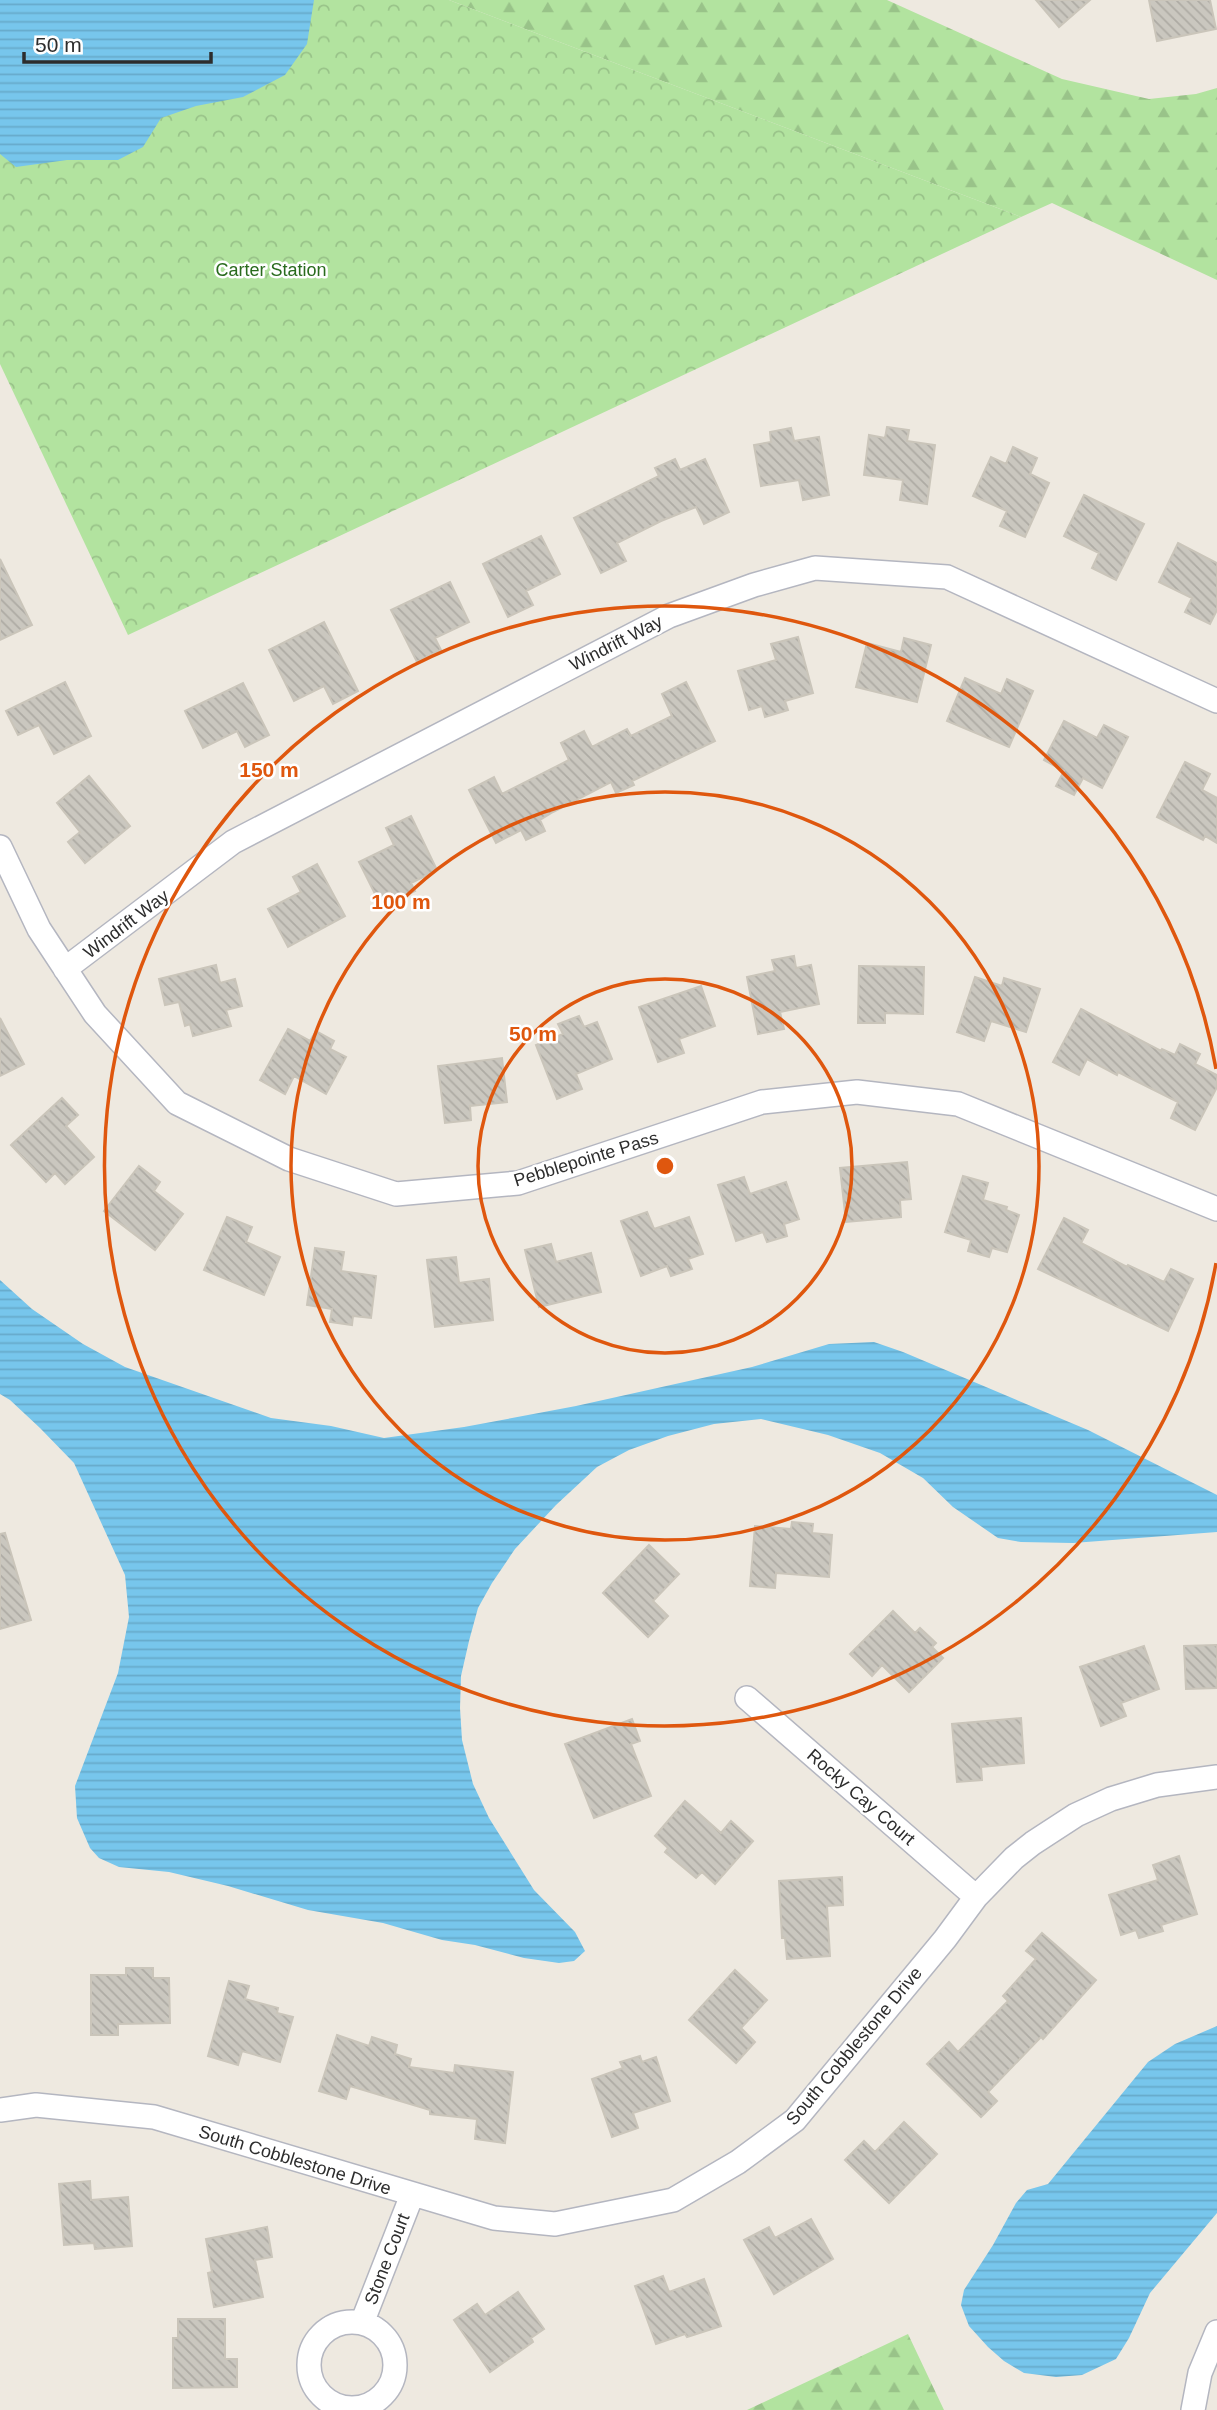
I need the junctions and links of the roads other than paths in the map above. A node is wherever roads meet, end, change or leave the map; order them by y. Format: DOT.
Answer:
graph roads {
  1 [pos="1217,701"];
  2 [pos="0,847"];
  3 [pos="65,969"];
  4 [pos="1217,1209"];
  5 [pos="747,1698"];
  6 [pos="1217,1777"];
  7 [pos="976,1897"];
  8 [pos="0,2110"];
  9 [pos="412,2194"];
  10 [pos="362,2323"];
  11 [pos="1217,2332"];
  12 [pos="1193,2410"];
  1 -- 3 [label="street, Windrift Way"];
  2 -- 3 [label="street, Pebblepointe Pass"];
  3 -- 4 [label="street, Pebblepointe Pass"];
  5 -- 7 [label="street, Rocky Cay Court"];
  6 -- 7 [label="street, South Cobblestone Drive"];
  7 -- 9 [label="street, South Cobblestone Drive"];
  8 -- 9 [label="street, South Cobblestone Drive"];
  9 -- 10 [label="street, Stone Court"];
  11 -- 12 [label="street"];
}
